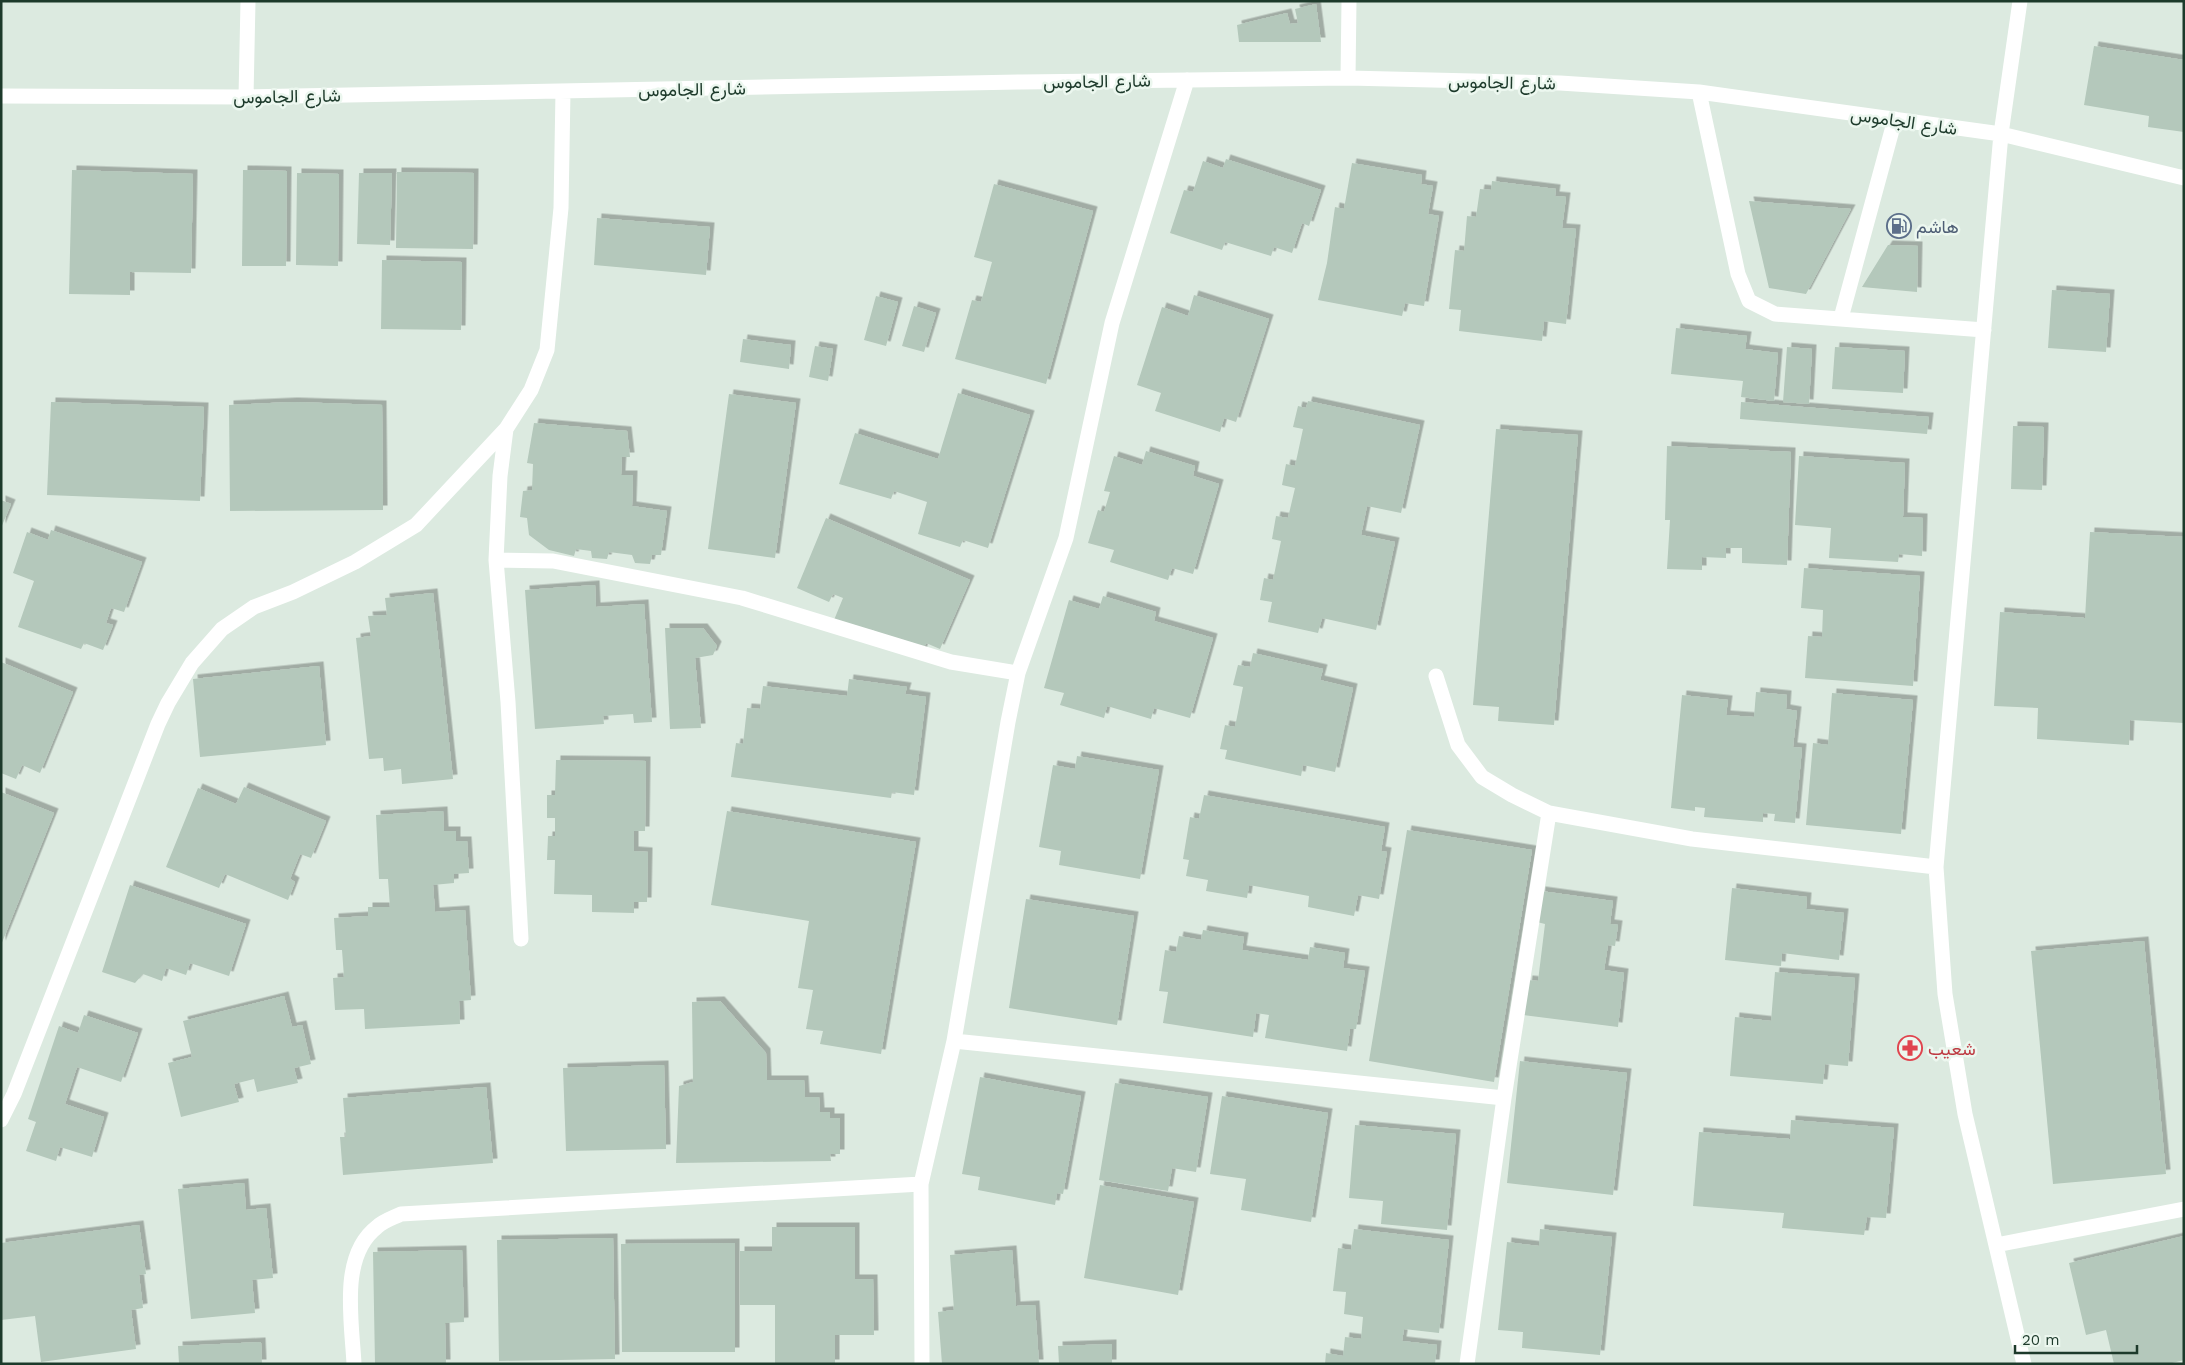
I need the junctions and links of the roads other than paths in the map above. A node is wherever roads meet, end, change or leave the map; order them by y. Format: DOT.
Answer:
graph roads {
  1 [pos="248,1"];
  2 [pos="1349,1"];
  3 [pos="2020,1"];
  4 [pos="1348,78"];
  5 [pos="1187,80"];
  6 [pos="563,91"];
  7 [pos="1699,92"];
  8 [pos="1,96"];
  9 [pos="246,97"];
  10 [pos="1895,119"];
  11 [pos="2001,134"];
  12 [pos="2184,178"];
  13 [pos="1841,318"];
  14 [pos="1984,330"];
  15 [pos="506,429"];
  16 [pos="496,560"];
  17 [pos="1018,672"];
  18 [pos="1436,676"];
  19 [pos="1549,813"];
  20 [pos="1936,867"];
  21 [pos="521,939"];
  22 [pos="954,1041"];
  23 [pos="1504,1098"];
  24 [pos="1,1120"];
  25 [pos="921,1184"];
  26 [pos="2184,1209"];
  27 [pos="1996,1245"];
  28 [pos="354,1364"];
  29 [pos="922,1364"];
  30 [pos="1467,1364"];
  31 [pos="2024,1364"];
  1 -- 9 [label="street"];
  2 -- 4 [label="street"];
  3 -- 11 [label="street"];
  4 -- 5 [label="street, شارع الجاموس"];
  4 -- 7 [label="street, شارع الجاموس"];
  5 -- 6 [label="street, شارع الجاموس"];
  5 -- 17 [label="street"];
  6 -- 9 [label="street, شارع الجاموس"];
  6 -- 15 [label="street"];
  7 -- 10 [label="street, شارع الجاموس"];
  7 -- 13 [label="street"];
  8 -- 9 [label="street, شارع الجاموس"];
  10 -- 11 [label="street, شارع الجاموس"];
  10 -- 13 [label="street"];
  11 -- 12 [label="street, شارع الجاموس"];
  11 -- 14 [label="street"];
  13 -- 14 [label="street"];
  14 -- 20 [label="street"];
  15 -- 16 [label="street"];
  15 -- 24 [label="street"];
  16 -- 17 [label="street"];
  16 -- 21 [label="street"];
  17 -- 22 [label="street"];
  18 -- 19 [label="street"];
  19 -- 20 [label="street"];
  19 -- 23 [label="street"];
  20 -- 27 [label="street"];
  22 -- 23 [label="street"];
  22 -- 25 [label="street"];
  23 -- 30 [label="street"];
  25 -- 28 [label="street"];
  25 -- 29 [label="street"];
  26 -- 27 [label="street"];
  27 -- 31 [label="street"];
}
